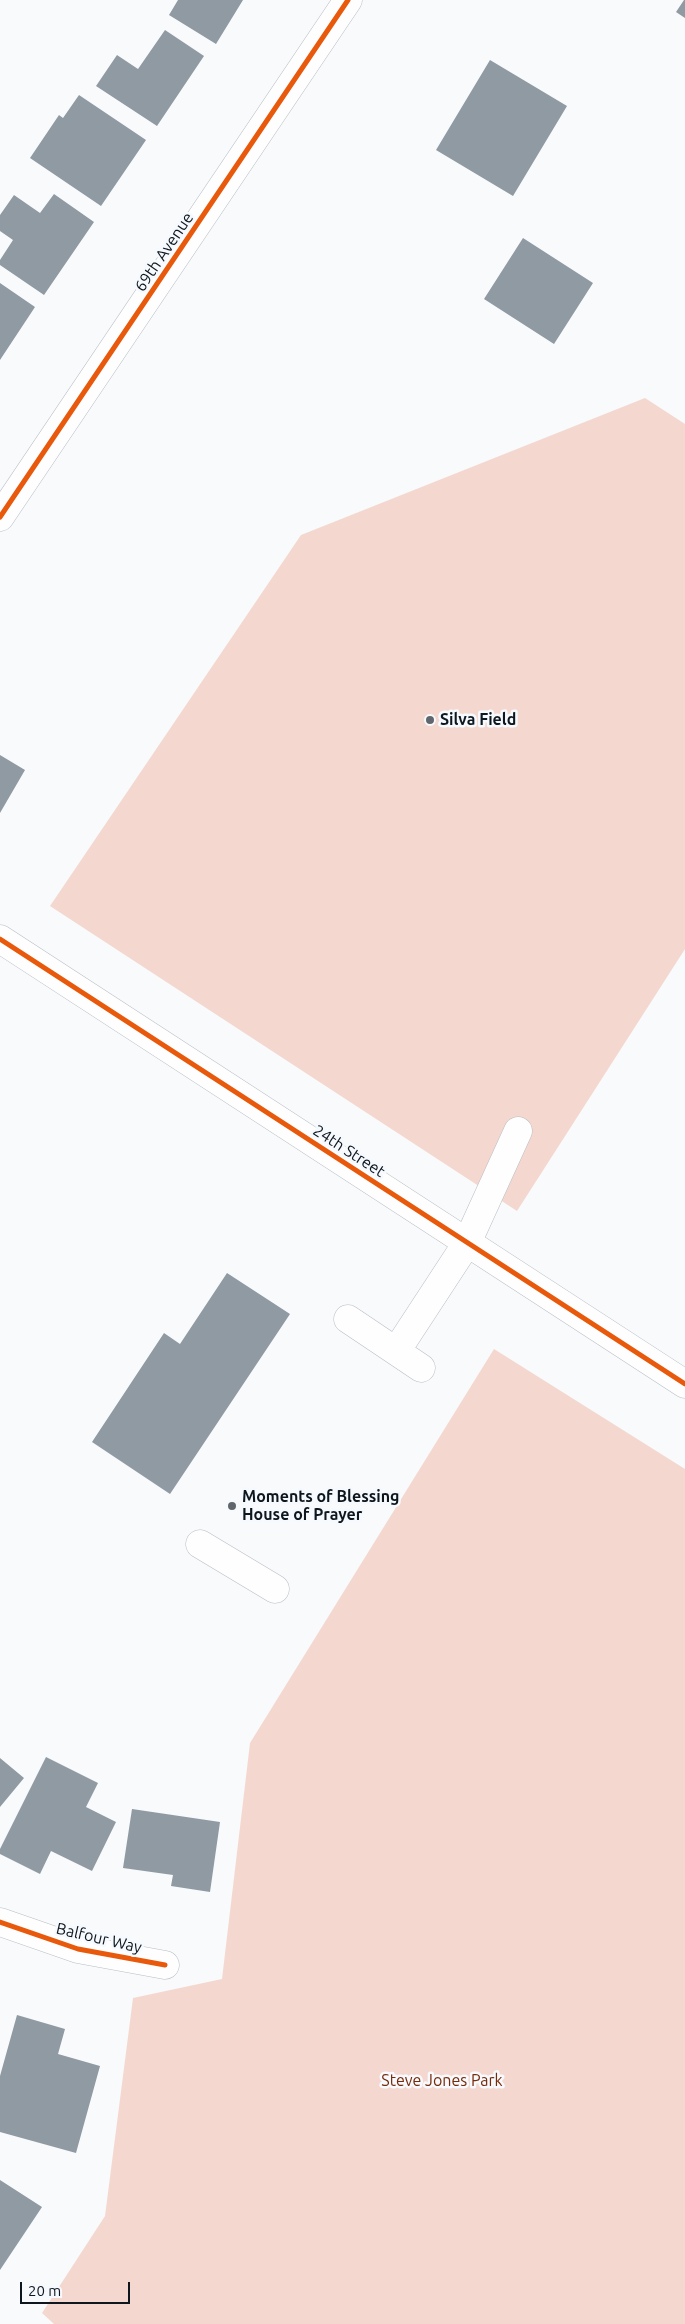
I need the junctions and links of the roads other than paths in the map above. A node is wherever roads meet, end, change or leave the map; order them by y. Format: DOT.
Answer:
graph roads {
  1 [pos="348,0"];
  2 [pos="0,517"];
  3 [pos="0,939"];
  4 [pos="518,1131"];
  5 [pos="467,1243"];
  6 [pos="348,1320"];
  7 [pos="397,1350"];
  8 [pos="421,1368"];
  9 [pos="685,1384"];
  10 [pos="200,1544"];
  11 [pos="275,1589"];
  12 [pos="0,1922"];
  13 [pos="166,1965"];
  1 -- 2 [label="street, 69th Avenue"];
  3 -- 5 [label="street, 24th Street"];
  4 -- 5 [label="street"];
  5 -- 7 [label="street"];
  5 -- 9 [label="street, 24th Street"];
  6 -- 7 [label="street"];
  7 -- 8 [label="street"];
  10 -- 11 [label="street"];
  12 -- 13 [label="street, Balfour Way"];
}
